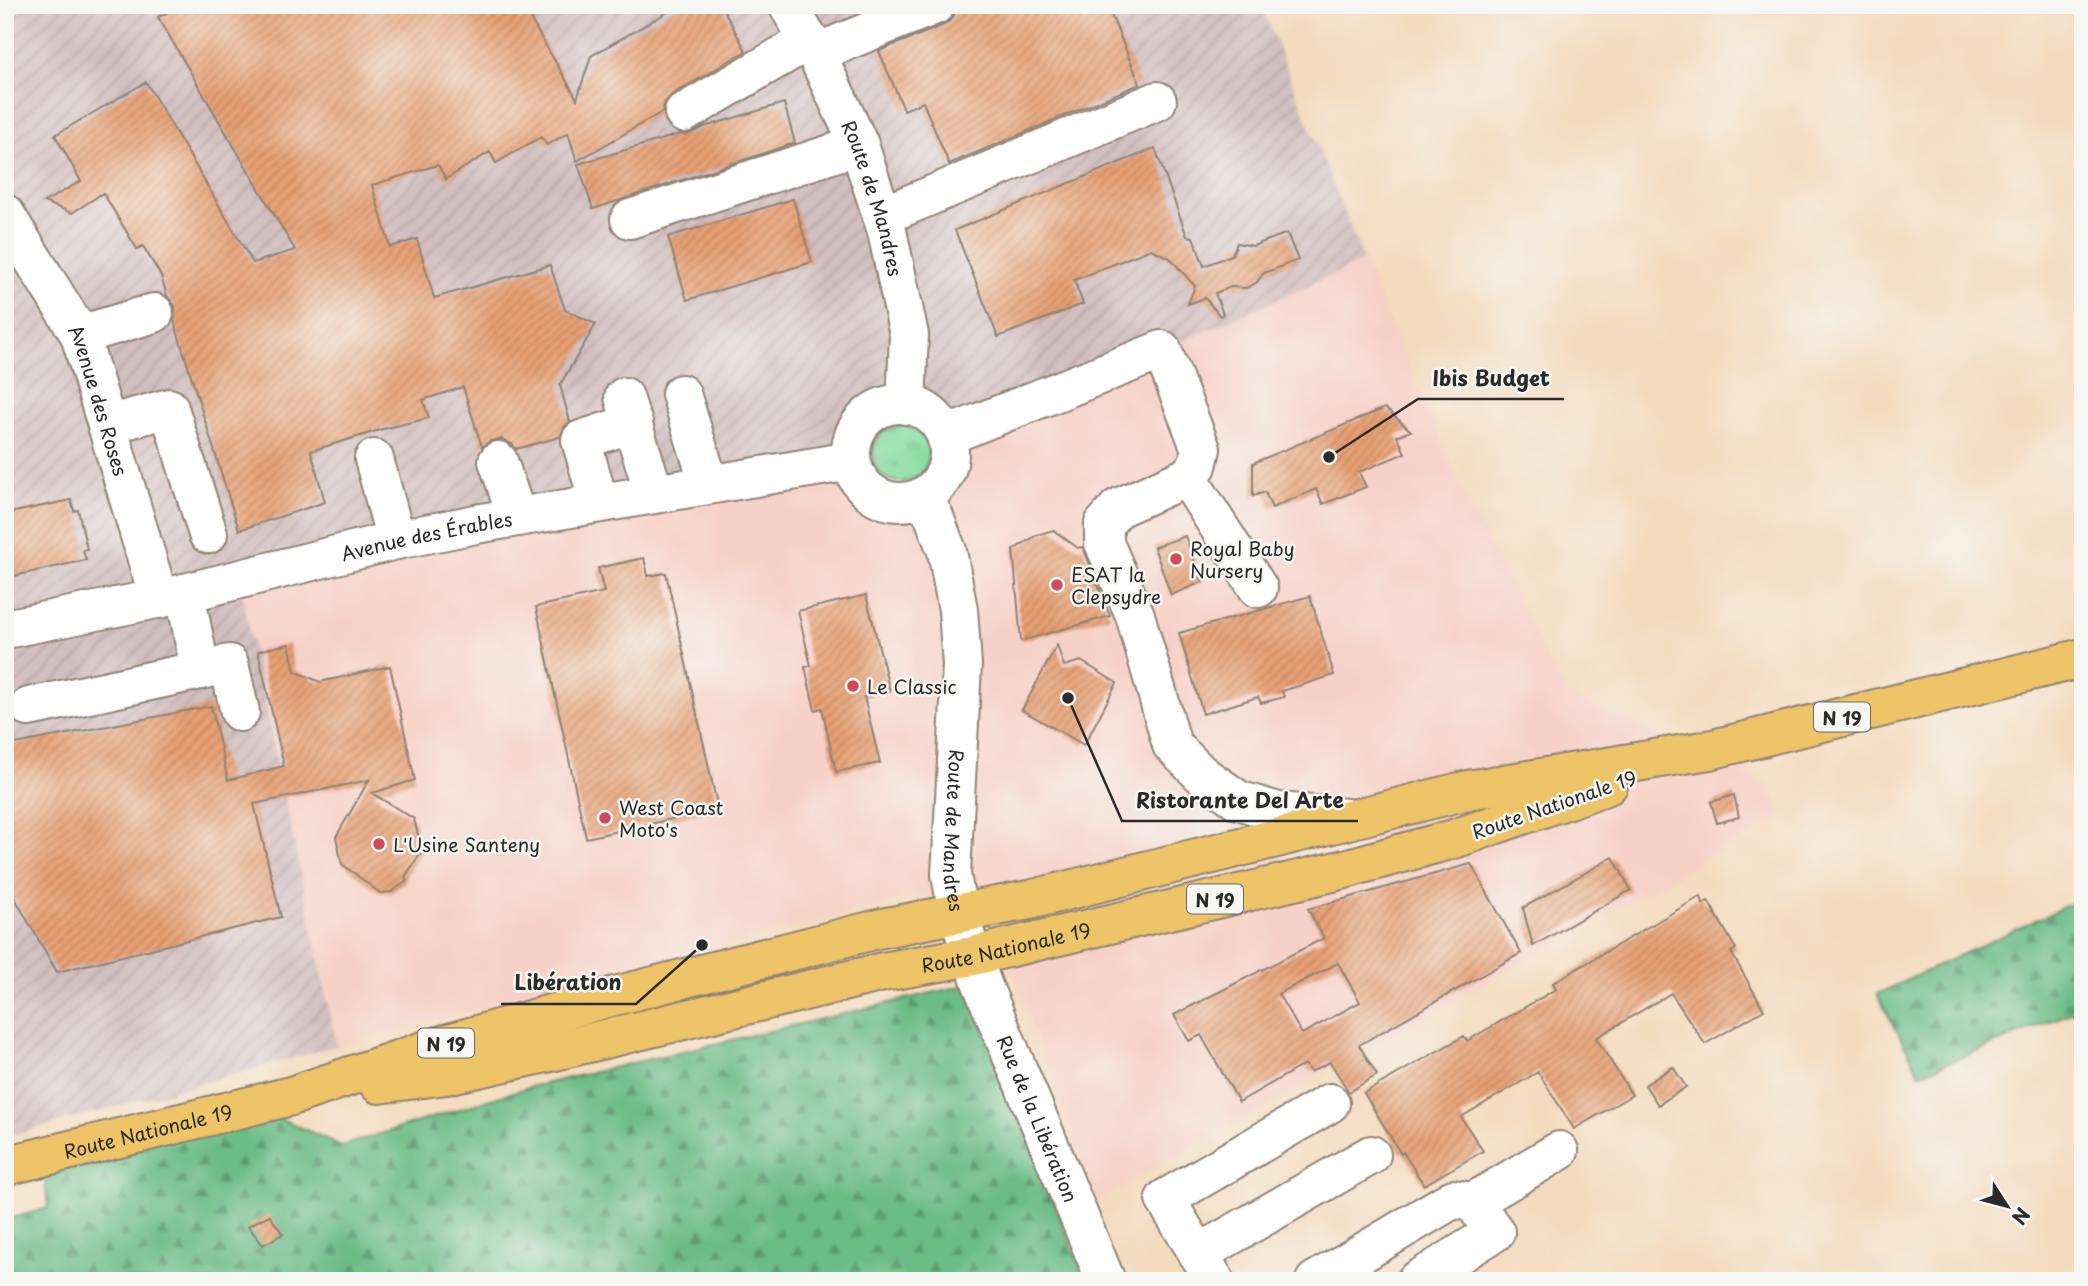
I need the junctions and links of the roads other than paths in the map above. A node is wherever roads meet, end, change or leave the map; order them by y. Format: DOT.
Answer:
graph roads {
  1 [pos="788,5"];
  2 [pos="935,5"];
  3 [pos="813,47"];
  4 [pos="1157,100"];
  5 [pos="684,113"];
  6 [pos="859,145"];
  7 [pos="5,215"];
  8 [pos="882,216"];
  9 [pos="630,219"];
  10 [pos="154,313"];
  11 [pos="80,335"];
  12 [pos="681,394"];
  13 [pos="906,405"];
  14 [pos="107,425"];
  15 [pos="946,436"];
  16 [pos="374,459"];
  17 [pos="498,461"];
  18 [pos="851,461"];
  19 [pos="1187,477"];
  20 [pos="709,484"];
  21 [pos="654,494"];
  22 [pos="923,497"];
  23 [pos="599,503"];
  24 [pos="517,517"];
  25 [pos="208,534"];
  26 [pos="396,540"];
  27 [pos="1258,588"];
  28 [pos="172,596"];
  29 [pos="5,629"];
  30 [pos="2083,658"];
  31 [pos="200,670"];
  32 [pos="29,707"];
  33 [pos="240,712"];
  34 [pos="1709,750"];
  35 [pos="1350,819"];
  36 [pos="958,913"];
  37 [pos="973,956"];
  38 [pos="291,1096"];
  39 [pos="1330,1103"];
  40 [pos="1559,1151"];
  41 [pos="1371,1155"];
  42 [pos="5,1166"];
  43 [pos="1484,1217"];
  44 [pos="1206,1267"];
  45 [pos="1106,1281"];
  46 [pos="1315,1281"];
  47 [pos="1416,1281"];
  1 -- 3 [label="street, Route de Mandres"];
  2 -- 3 [label="street"];
  3 -- 5 [label="street"];
  3 -- 6 [label="street, Route de Mandres"];
  4 -- 8 [label="street"];
  6 -- 8 [label="street, Route de Mandres"];
  6 -- 9 [label="street"];
  7 -- 11 [label="street, Avenue des Roses"];
  8 -- 13 [label="street, Route de Mandres"];
  10 -- 11 [label="street"];
  11 -- 14 [label="street, Avenue des Roses"];
  12 -- 20 [label="street"];
  13 -- 15 [label="street"];
  13 -- 18 [label="street"];
  14 -- 25 [label="street"];
  14 -- 28 [label="street, Avenue des Roses"];
  15 -- 19 [label="street"];
  15 -- 22 [label="street"];
  16 -- 26 [label="street"];
  17 -- 24 [label="street"];
  18 -- 20 [label="street, Avenue des Érables"];
  18 -- 22 [label="street"];
  19 -- 27 [label="street"];
  19 -- 35 [label="street"];
  20 -- 21 [label="street, Avenue des Érables"];
  21 -- 23 [label="street, Avenue des Érables"];
  21 -- 23 [label="street"];
  22 -- 36 [label="street, Route de Mandres"];
  23 -- 24 [label="street, Avenue des Érables"];
  24 -- 26 [label="street, Avenue des Érables"];
  26 -- 28 [label="street, Avenue des Érables"];
  28 -- 29 [label="street, Avenue des Érables"];
  28 -- 31 [label="street, Avenue des Roses"];
  30 -- 34 [label="main road, Route Nationale 19 / N 19"];
  31 -- 32 [label="street"];
  31 -- 33 [label="street"];
  34 -- 35 [label="main road, Route Nationale 19 / N 19"];
  34 -- 37 [label="main road, Route Nationale 19 / N 19"];
  35 -- 36 [label="main road, Route Nationale 19 / N 19"];
  36 -- 37 [label="street, Route de Mandres"];
  36 -- 38 [label="main road, Route Nationale 19 / N 19"];
  37 -- 38 [label="main road, Route Nationale 19 / N 19"];
  37 -- 45 [label="street, Rue de la Libération"];
  38 -- 42 [label="main road, Route Nationale 19 / N 19"];
  39 -- 44 [label="street"];
  40 -- 43 [label="street"];
  41 -- 44 [label="street"];
  43 -- 46 [label="street"];
  43 -- 47 [label="street"];
}
